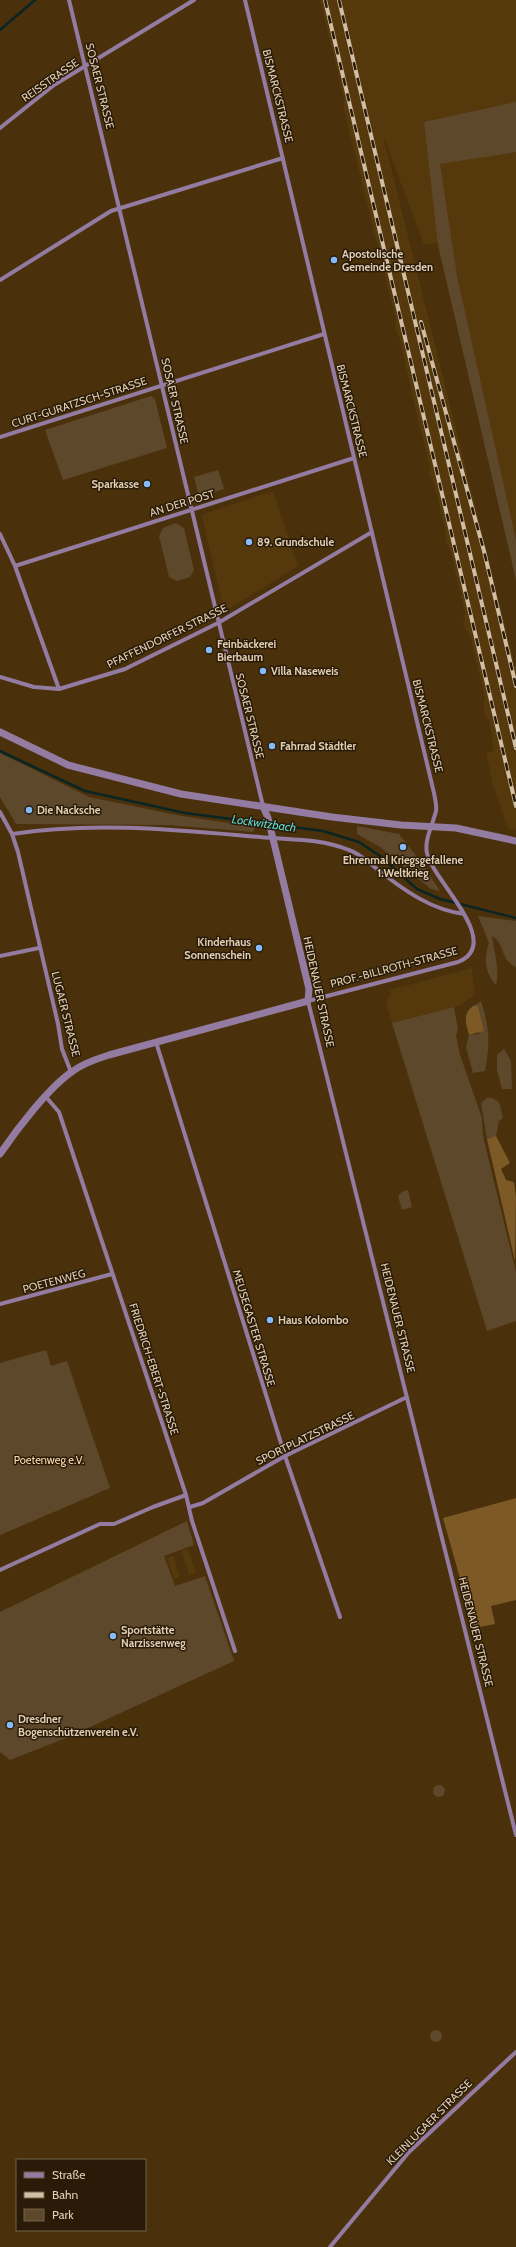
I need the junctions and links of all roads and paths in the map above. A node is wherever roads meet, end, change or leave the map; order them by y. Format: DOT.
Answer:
graph roads {
  1 [pos="69,0"];
  2 [pos="194,0"];
  3 [pos="245,0"];
  4 [pos="85,66"];
  5 [pos="0,128"];
  6 [pos="284,158"];
  7 [pos="120,208"];
  8 [pos="0,280"];
  9 [pos="324,334"];
  10 [pos="162,384"];
  11 [pos="0,437"];
  12 [pos="354,458"];
  13 [pos="192,509"];
  14 [pos="372,532"];
  15 [pos="0,534"];
  16 [pos="15,566"];
  17 [pos="218,623"];
  18 [pos="0,677"];
  19 [pos="59,689"];
  20 [pos="0,732"];
  21 [pos="263,806"];
  22 [pos="0,812"];
  23 [pos="432,827"];
  24 [pos="12,834"];
  25 [pos="272,836"];
  26 [pos="516,841"];
  27 [pos="463,912"];
  28 [pos="39,948"];
  29 [pos="0,956"];
  30 [pos="308,1001"];
  31 [pos="156,1042"];
  32 [pos="71,1072"];
  33 [pos="46,1097"];
  34 [pos="0,1154"];
  35 [pos="112,1274"];
  36 [pos="0,1304"];
  37 [pos="406,1397"];
  38 [pos="285,1456"];
  39 [pos="186,1495"];
  40 [pos="190,1507"];
  41 [pos="0,1570"];
  42 [pos="340,1617"];
  43 [pos="235,1651"];
  44 [pos="516,1834"];
  45 [pos="516,2052"];
  46 [pos="330,2247"];
  1 -- 4 [label="street, SOSAER STRASSE"];
  2 -- 4 [label="street, REISSTRASSE"];
  3 -- 6 [label="street, BISMARCKSTRASSE"];
  4 -- 5 [label="street, REISSTRASSE"];
  4 -- 7 [label="street, SOSAER STRASSE"];
  6 -- 7 [label="street"];
  6 -- 9 [label="street, BISMARCKSTRASSE"];
  7 -- 8 [label="street"];
  7 -- 10 [label="street, SOSAER STRASSE"];
  9 -- 10 [label="street, CURT-GURATZSCH-STRASSE"];
  9 -- 12 [label="street, BISMARCKSTRASSE"];
  10 -- 11 [label="street, CURT-GURATZSCH-STRASSE"];
  10 -- 13 [label="street, SOSAER STRASSE"];
  12 -- 13 [label="street, AN DER POST"];
  12 -- 14 [label="street, BISMARCKSTRASSE"];
  13 -- 16 [label="street, AN DER POST"];
  13 -- 17 [label="street, SOSAER STRASSE"];
  14 -- 17 [label="street, PFAFFENDORFER STRASSE"];
  14 -- 23 [label="street, BISMARCKSTRASSE"];
  15 -- 16 [label="street"];
  16 -- 19 [label="street"];
  17 -- 19 [label="street, PFAFFENDORFER STRASSE"];
  17 -- 21 [label="street, SOSAER STRASSE"];
  18 -- 19 [label="street, PFAFFENDORFER STRASSE"];
  20 -- 21 [label="street"];
  21 -- 23 [label="street"];
  21 -- 25 [label="street, HEIDENAUER STRASSE"];
  22 -- 24 [label="street, LUGAER STRASSE"];
  23 -- 26 [label="street"];
  23 -- 27 [label="street, PROF.-BILLROTH-STRASSE"];
  24 -- 25 [label="street"];
  24 -- 28 [label="street, LUGAER STRASSE"];
  25 -- 27 [label="street"];
  25 -- 30 [label="street, HEIDENAUER STRASSE"];
  27 -- 30 [label="street, PROF.-BILLROTH-STRASSE"];
  28 -- 29 [label="street"];
  28 -- 32 [label="street, LUGAER STRASSE"];
  30 -- 31 [label="street, PROF.-BILLROTH-STRASSE"];
  30 -- 37 [label="street, HEIDENAUER STRASSE"];
  31 -- 32 [label="street, PROF.-BILLROTH-STRASSE"];
  31 -- 38 [label="street, MEUSEGASTER STRASSE"];
  32 -- 33 [label="street, LUGAER STRASSE"];
  33 -- 34 [label="street, LUGAER STRASSE"];
  33 -- 35 [label="street, FRIEDRICH-EBERT-STRASSE"];
  35 -- 36 [label="street, POETENWEG"];
  35 -- 39 [label="street, FRIEDRICH-EBERT-STRASSE"];
  37 -- 38 [label="street, SPORTPLATZSTRASSE"];
  37 -- 44 [label="street, HEIDENAUER STRASSE"];
  38 -- 40 [label="street, SPORTPLATZSTRASSE"];
  38 -- 42 [label="street, MEUSEGASTER STRASSE"];
  39 -- 40 [label="street, FRIEDRICH-EBERT-STRASSE"];
  39 -- 41 [label="street"];
  40 -- 43 [label="street, FRIEDRICH-EBERT-STRASSE"];
  45 -- 46 [label="street, KLEINLUGAER STRASSE"];
}
